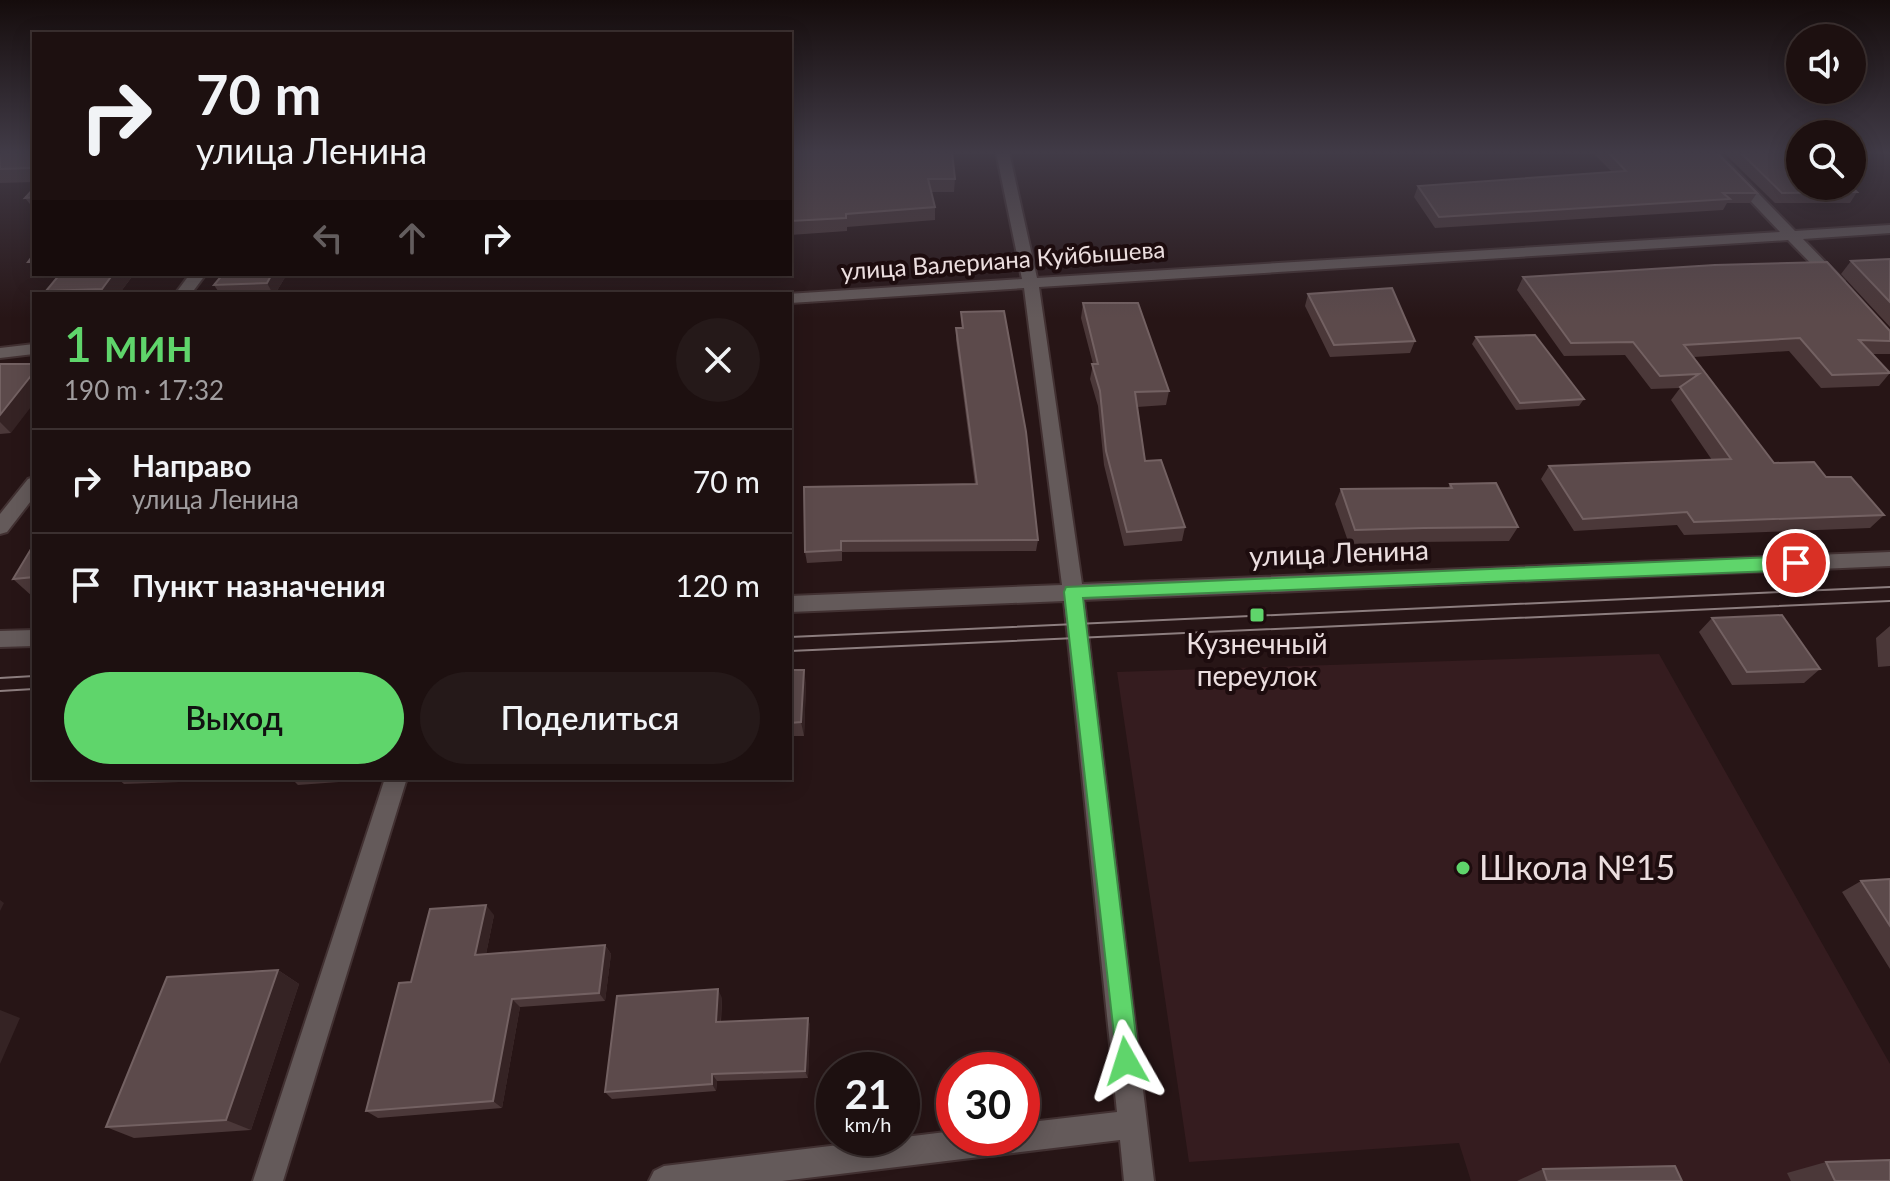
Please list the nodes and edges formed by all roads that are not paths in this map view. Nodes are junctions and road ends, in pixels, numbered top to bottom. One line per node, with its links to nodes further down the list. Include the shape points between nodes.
1 (1014, 207): 5 (street)
2 (1766, 207): 4 (street)
3 (1890, 229): 4 (street, улица Валериана Куйбышева)
4 (1794, 235): 5 (street, улица Валериана Куйбышева); 6 (street)
5 (1031, 284): 7 (street, улица Валериана Куйбышева); 13 (street)
6 (1847, 294)
7 (792, 298)
8 (32, 349): 9 (street)
9 (0, 353)
10 (32, 487): 11 (street)
11 (0, 527)
12 (1890, 559): 13 (street, улица Ленина)
13 (1073, 592): 14 (street, улица Ленина); 18 (street)
14 (792, 604)
15 (32, 638): 16 (street)
16 (0, 639)
17 (395, 780): 21 (street)
18 (1133, 1124): 19 (street); 23 (street)
19 (1040, 1135)
20 (936, 1148): 22 (street)
21 (268, 1181)
22 (664, 1181)
23 (1139, 1181)

